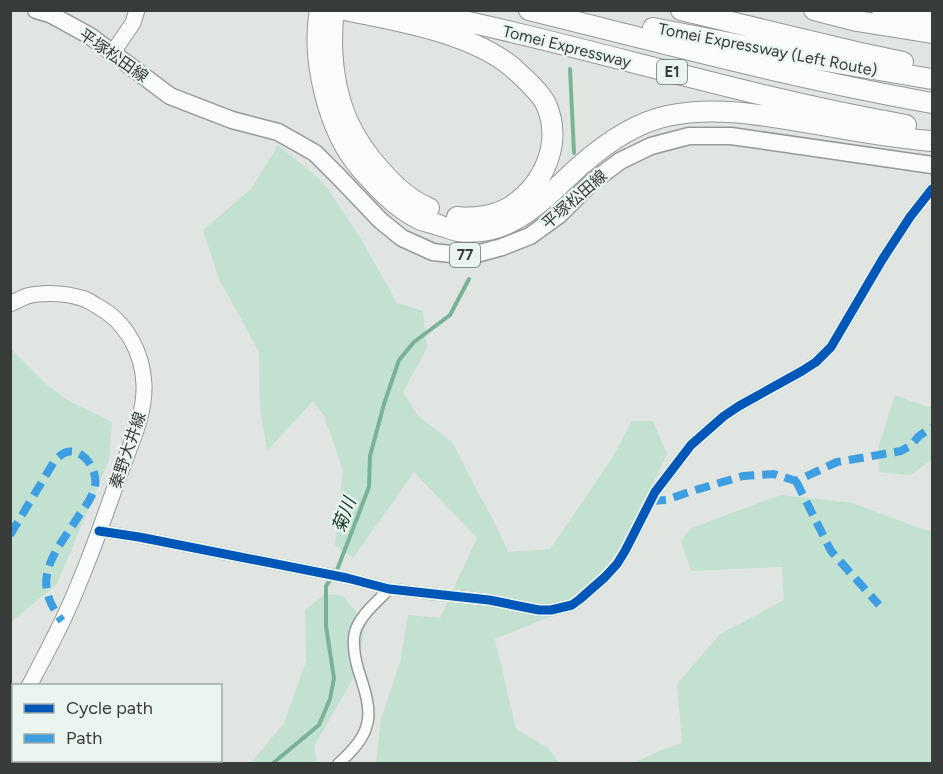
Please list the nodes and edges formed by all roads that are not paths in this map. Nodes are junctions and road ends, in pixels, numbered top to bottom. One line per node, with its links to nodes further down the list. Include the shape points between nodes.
1 (36, 10): 15 (main road, 平塚松田線 / 77, via 50,14)
2 (137, 10): 15 (main road)
3 (320, 10): 14 (highway)
4 (334, 10): 14 (highway)
5 (344, 10): 14 (highway, via 459,39 510,66 545,103 553,129 550,154 541,177 508,208 482,217 458,218 425,207 395,186 368,157 343,110)
6 (412, 10): 19 (highway, Tomei Expressway / E1, via 771,97)
7 (528, 10): 18 (highway, E1, via 774,71)
8 (568, 10): 17 (highway, Tomei Expressway (Left Route))
9 (681, 10): 16 (highway)
10 (814, 10): 13 (highway)
11 (882, 10): 12 (highway)
12 (933, 17)
13 (933, 33)
14 (325, 39): 20 (highway, via 320,66 330,115 358,166 386,198 419,218 457,231 485,230 516,220 606,144 635,127 666,116 730,111)
15 (113, 52): 21 (main road, 平塚松田線 / 77, via 170,96 232,120 278,132 315,153 380,220 402,238 433,252 469,256 531,236 620,161 651,146 689,136 731,136)
16 (933, 68)
17 (933, 79)
18 (933, 103)
19 (933, 129)
20 (933, 141)
21 (933, 165)
22 (933, 189): 25 (street, via 882,260 831,347 816,362 724,416 691,445 655,492 617,564 572,605 539,610)
23 (10, 304): 24 (main road, 秦野大井線, via 28,296 57,293 82,298 104,309 121,324 141,363 142,409 134,441)
24 (99, 531): 25 (street, via 336,575); 26 (main road, 秦野大井線, via 54,640)
25 (389, 589): 27 (street, via 361,620 355,633 355,659 370,712 359,742)
26 (29, 684)
27 (338, 764)

